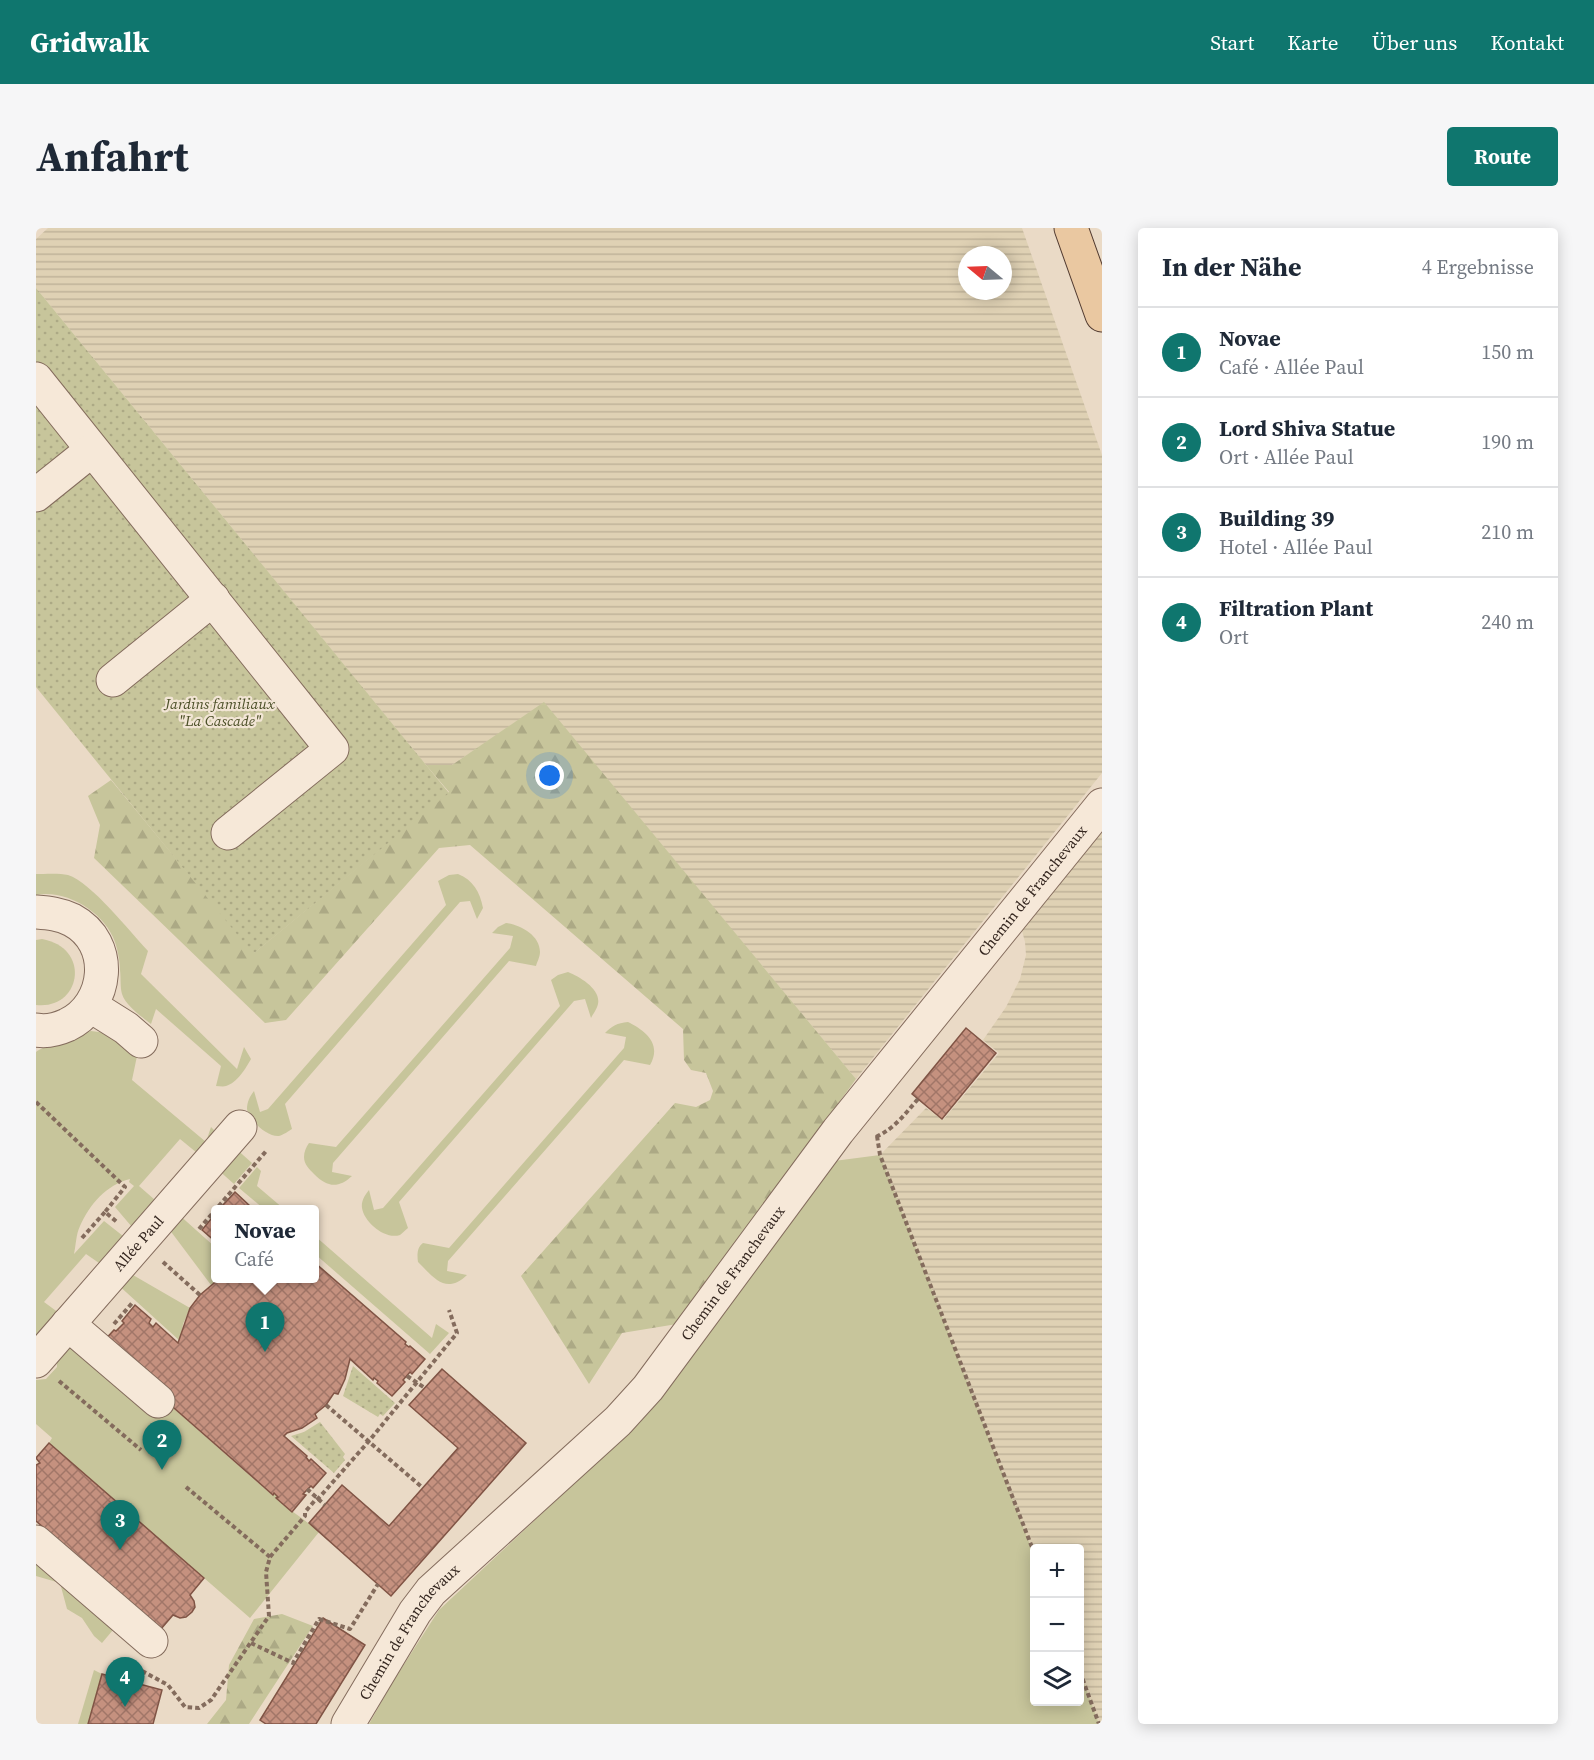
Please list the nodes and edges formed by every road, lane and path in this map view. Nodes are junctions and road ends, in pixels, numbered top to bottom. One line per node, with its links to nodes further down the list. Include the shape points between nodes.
1 (1071, 228): 2 (main road)
2 (1102, 315)
3 (36, 379): 4 (street)
4 (92, 450): 5 (street); 6 (street)
5 (36, 495)
6 (213, 599): 7 (street); 9 (street, via 332,749)
7 (113, 680)
8 (1102, 805): 49 (street, Chemin de Franchevaux, via 844,1124 648,1388 618,1421 431,1591)
9 (228, 833)
10 (36, 912): 11 (street, via 56,913 73,921 88,933 98,950 100,988)
11 (91, 1006): 12 (street, via 77,1020 60,1028); 13 (street)
12 (36, 1030)
13 (141, 1041)
14 (36, 1102): 19 (path, via 125,1187)
15 (240, 1127): 23 (street, Allée Paul)
16 (877, 1136): 43 (path, via 880,1155)
17 (267, 1150): 18 (path)
18 (220, 1205)
19 (105, 1212): 22 (path); 23 (path)
20 (211, 1216): 21 (path)
21 (199, 1229)
22 (82, 1238)
23 (140, 1242): 24 (path); 28 (street, Allée Paul)
24 (200, 1295)
25 (134, 1302): 27 (path)
26 (449, 1310): 31 (path, via 457,1333)
27 (120, 1318)
28 (68, 1324): 29 (street, Allée Paul); 33 (street)
29 (36, 1361): 36 (path)
30 (407, 1376): 31 (path)
31 (417, 1383): 32 (path); 35 (path)
32 (425, 1388)
33 (158, 1401)
34 (326, 1405): 35 (path)
35 (369, 1442): 38 (path); 40 (path)
36 (141, 1450)
37 (186, 1487): 44 (path)
38 (423, 1488)
39 (308, 1489): 40 (path)
40 (318, 1499): 41 (path); 44 (path)
41 (325, 1504)
42 (36, 1542): 47 (street)
43 (1030, 1544)
44 (270, 1557): 46 (path, via 266,1572 269,1616)
45 (378, 1584): 46 (path, via 350,1629 319,1619 293,1663)
46 (251, 1643): 47 (path, via 211,1700 199,1708 185,1707)
47 (146, 1656)
48 (1084, 1683): 50 (path)
49 (348, 1724)
50 (1099, 1724)

